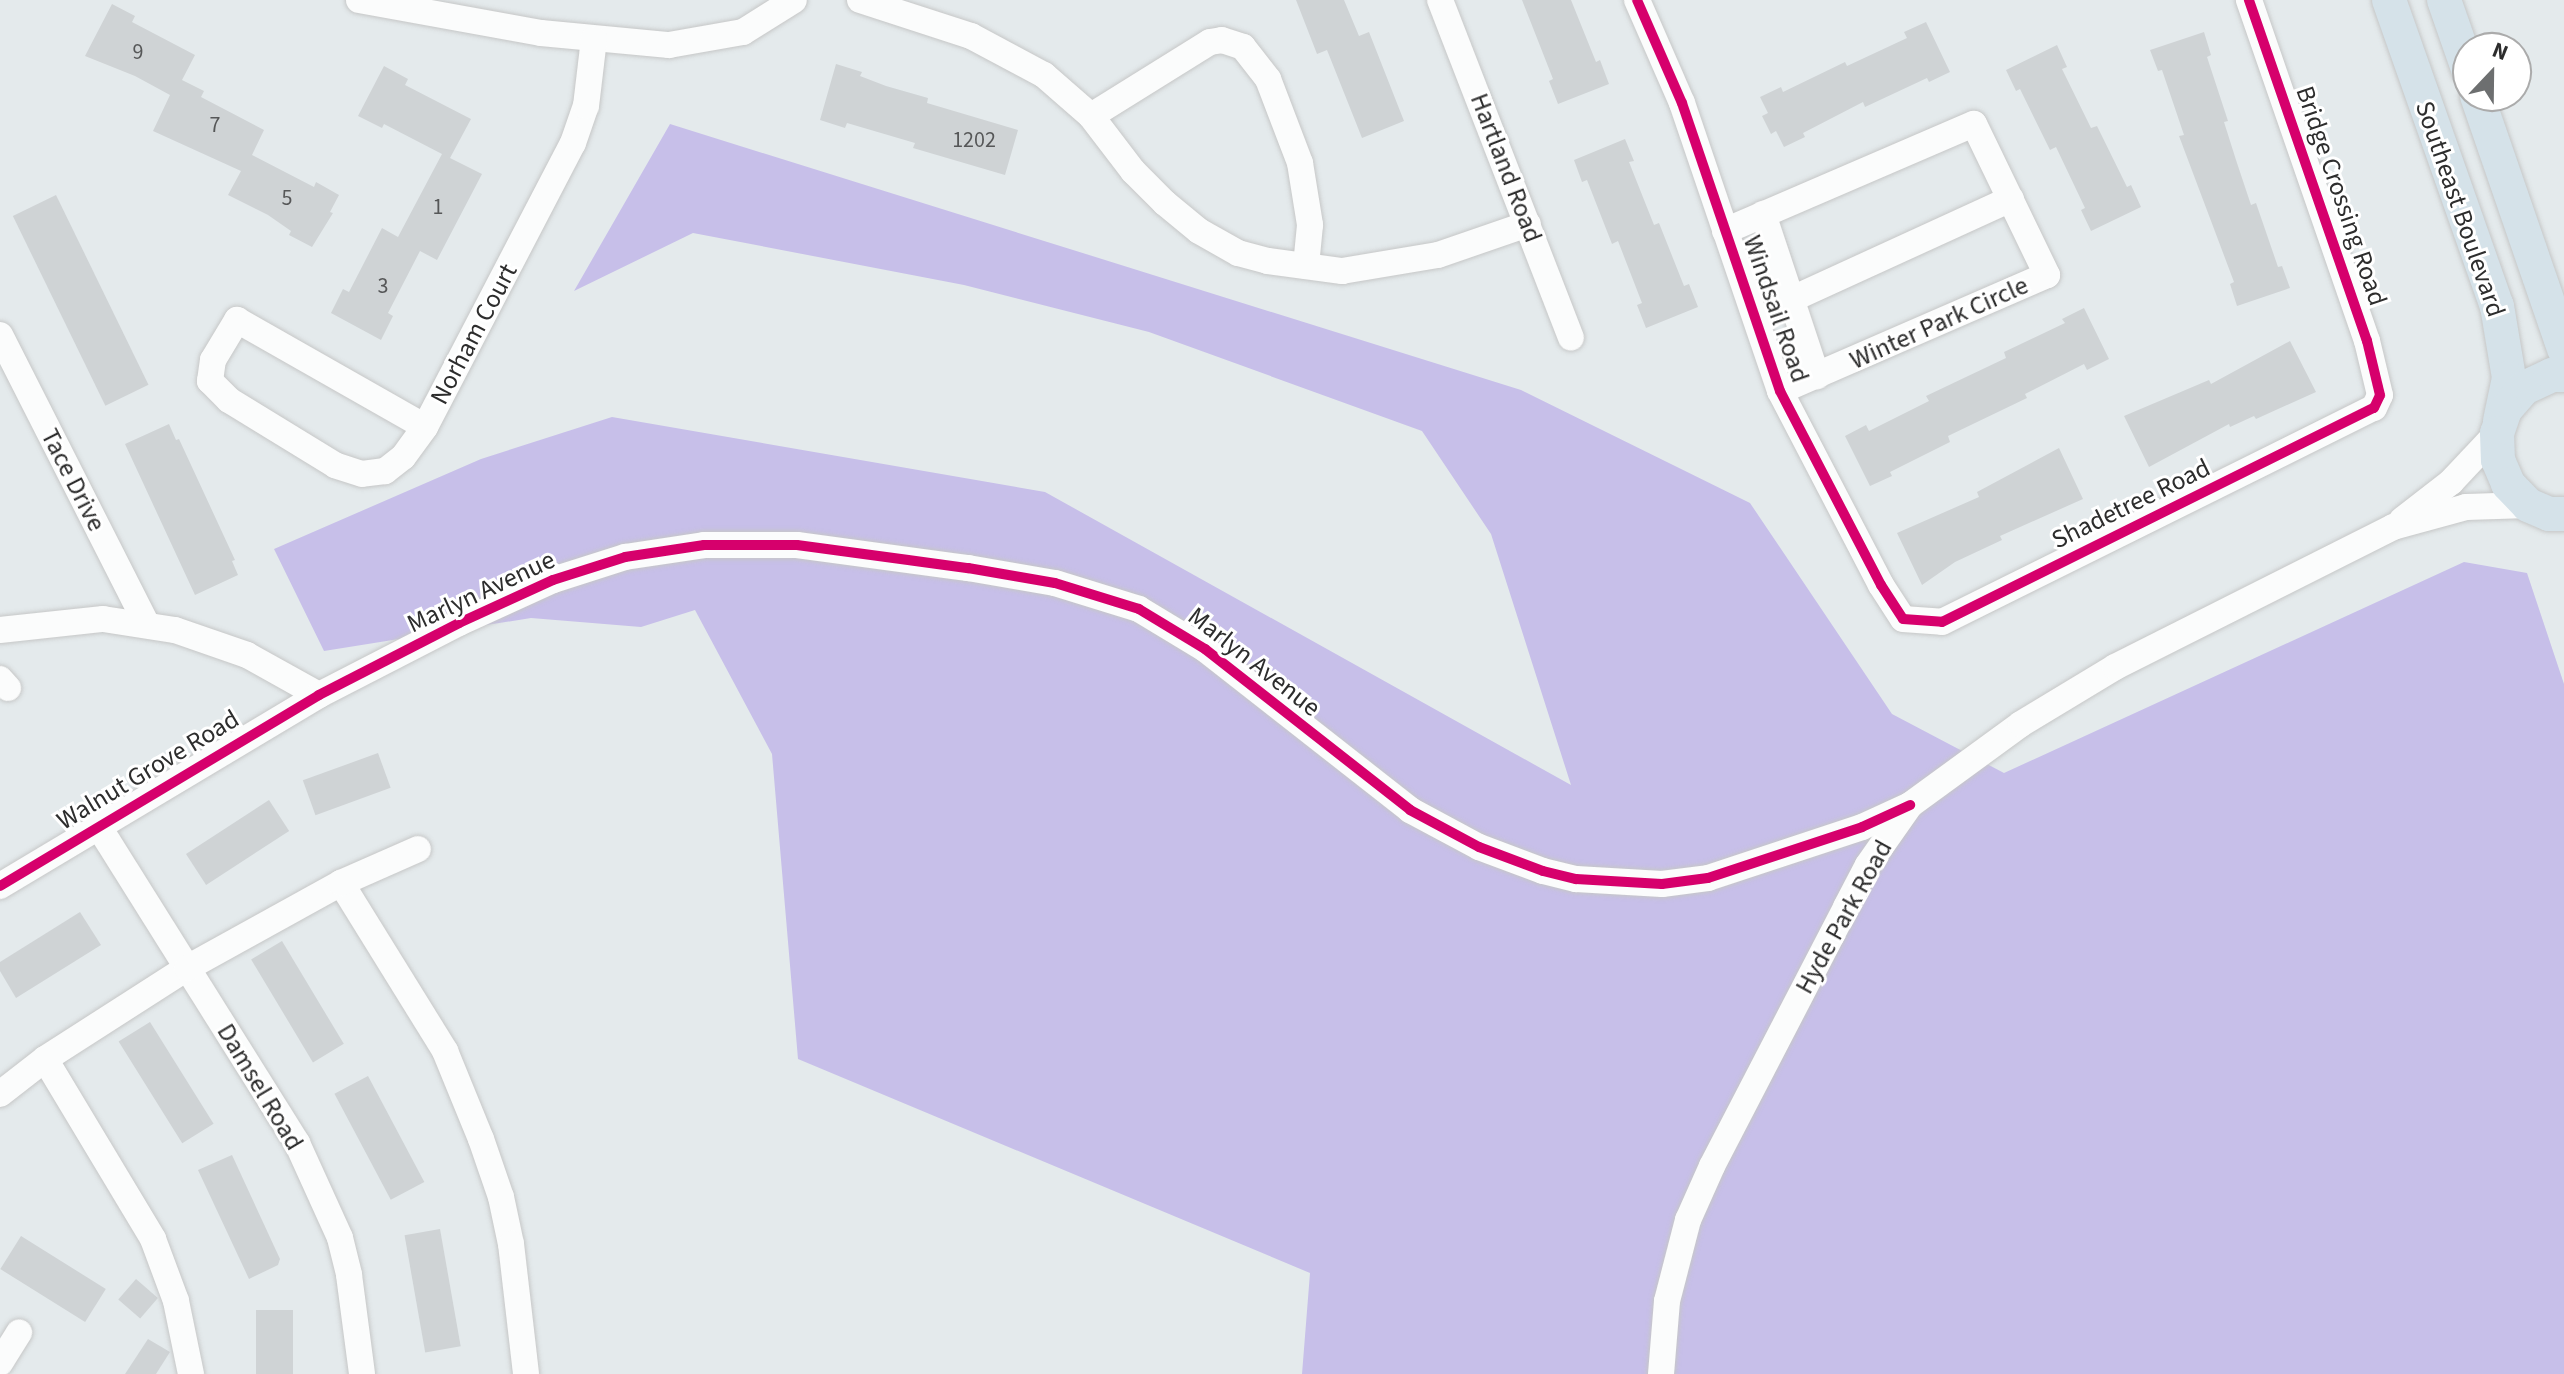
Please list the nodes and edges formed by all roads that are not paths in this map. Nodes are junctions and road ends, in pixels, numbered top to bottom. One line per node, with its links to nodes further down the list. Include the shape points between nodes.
1 (359, 0): 10 (street)
2 (794, 0): 10 (street, via 743,32 669,45)
3 (860, 0): 12 (street, via 1001,49 1044,75)
4 (1440, 0): 15 (street, Hartland Road)
5 (1637, 0): 16 (street, Windsail Road, via 1682,103)
6 (2249, 0): 25 (street, Bridge Crossing Road, via 2367,341 2380,395)
7 (2389, 0): 27 (main road, Southeast Boulevard, via 2497,306 2509,378)
8 (2444, 0): 9 (main road)
9 (2455, 32)
10 (594, 39): 26 (street, Norham Court, via 586,106 573,143)
11 (2483, 112): 21 (main road, Southeast Boulevard)
12 (1091, 116): 17 (street, via 1133,171 1199,231 1238,253); 17 (street, via 1210,42 1243,47 1268,79 1300,163 1310,225)
13 (2011, 199): 14 (street, Winter Park Circle, via 1974,124); 18 (street); 23 (street, Winter Park Circle, via 2047,275)
14 (1763, 214): 16 (street, Winter Park Circle); 18 (street)
15 (1528, 224): 17 (street, via 1438,255 1342,271); 20 (street, Hartland Road)
16 (1725, 231): 24 (street, Windsail Road)
17 (1306, 266)
18 (1790, 300): 23 (street)
19 (0, 335): 31 (street, Tace Drive)
20 (1571, 337)
21 (2564, 349)
22 (2564, 375): 27 (main road, via 2524,388)
23 (1817, 376): 24 (street, Winter Park Circle)
24 (1780, 391): 30 (street, Windsail Road)
25 (2374, 408): 30 (street, Shadetree Road, via 1942,622)
26 (425, 427): 26 (street, Norham Court, via 237,320 213,360 210,381 229,400 335,465 362,474 385,471)
27 (2498, 427): 28 (main road, via 2498,460 2508,484); 29 (street, Hyde Park Road, via 2451,482)
28 (2551, 516): 29 (street, Hyde Park Road, via 2466,507)
29 (2393, 527): 34 (street, Hyde Park Road, via 2115,667 2021,724)
30 (1903, 619)
31 (147, 625): 32 (street, via 72,620); 33 (street, via 247,655)
32 (0, 630)
33 (319, 695): 34 (street, Marlyn Avenue, via 553,580 625,557 704,545 797,545 1055,583 1139,609 1205,649 1410,810 1479,847 1565,876 1662,884 1708,878 1862,827); 35 (street, Walnut Grove Road)
34 (1910, 805): 47 (street, Hyde Park Road, via 1868,865 1688,1220 1667,1301)
35 (97, 824): 38 (street, Walnut Grove Road); 39 (street, Damsel Road)
36 (418, 849): 37 (street)
37 (341, 883): 39 (street); 46 (street, via 445,1051 481,1139 511,1244)
38 (0, 886)
39 (187, 968): 40 (street); 45 (street, Damsel Road, via 297,1143 340,1238)
40 (45, 1059): 41 (street); 44 (street, via 153,1239 176,1301)
41 (0, 1094)
42 (19, 1333): 43 (street)
43 (0, 1363)
44 (191, 1374)
45 (362, 1374)
46 (526, 1374)
47 (1661, 1374)

